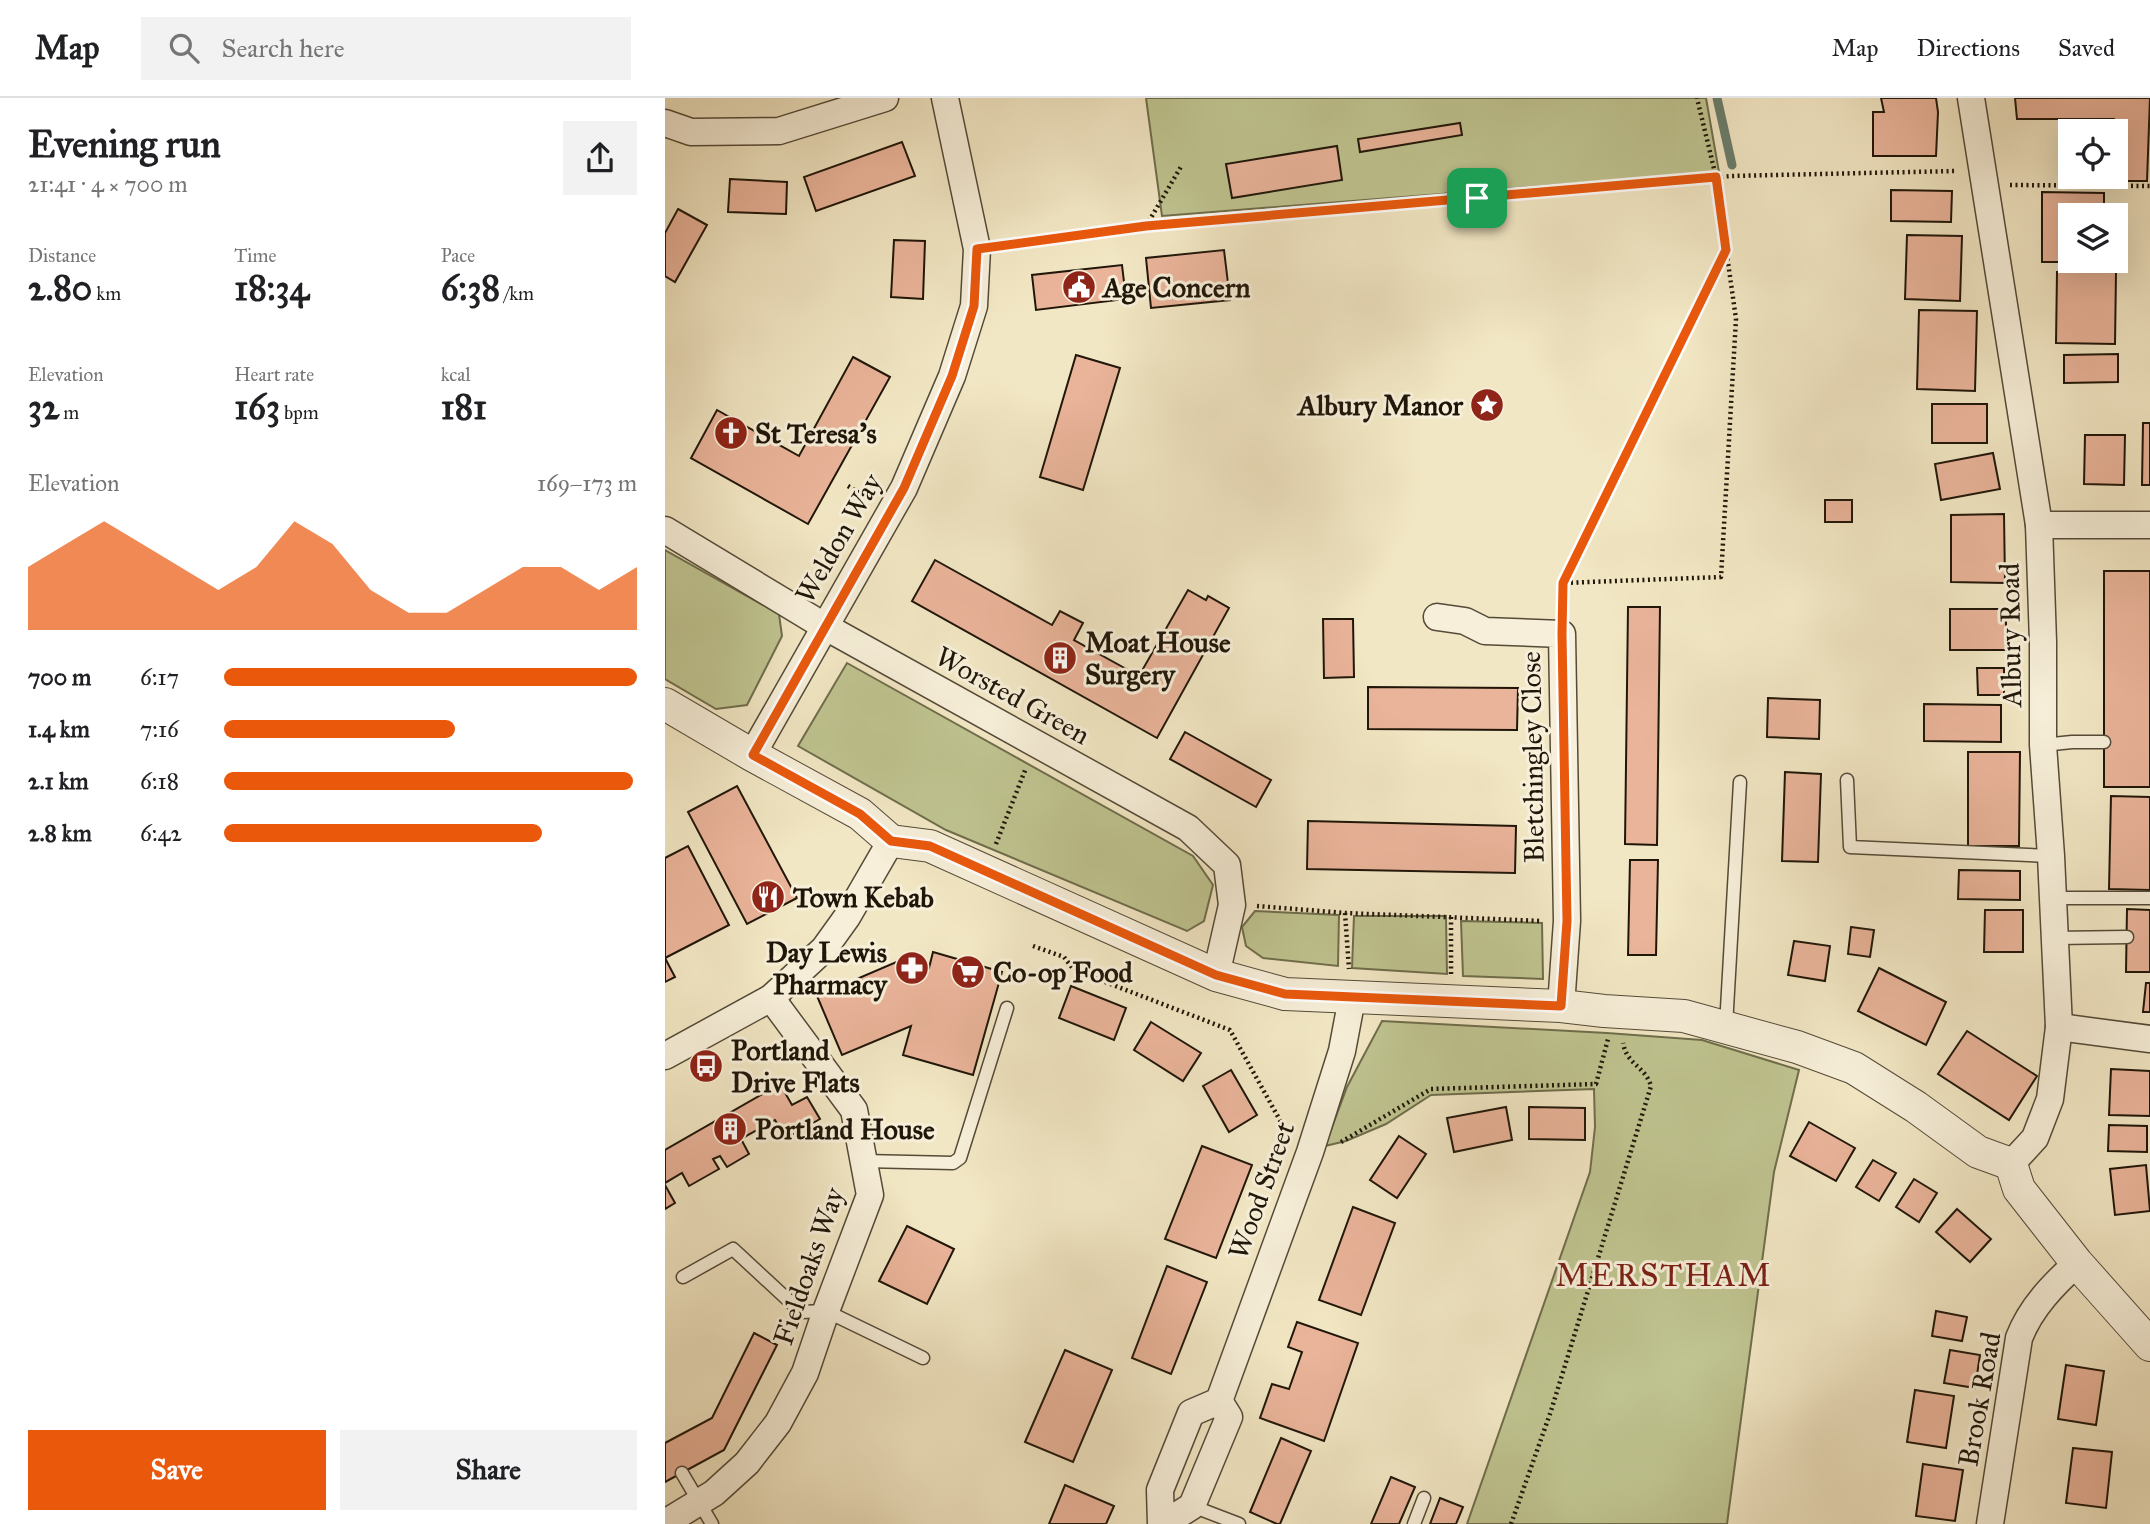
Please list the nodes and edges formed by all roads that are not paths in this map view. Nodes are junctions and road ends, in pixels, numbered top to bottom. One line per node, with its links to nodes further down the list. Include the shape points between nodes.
1 (885, 98): 4 (street, via 779,131 691,132)
2 (945, 98): 9 (street, Weldon Way, via 977,249 974,306 952,376 904,488)
3 (1971, 98): 5 (street, Albury Road)
4 (665, 123)
5 (2039, 525): 6 (street); 12 (street, Albury Road)
6 (2150, 525)
7 (665, 530): 9 (street, Worsted Green)
8 (1437, 617): 25 (street, Bletchingley Close, via 1465,621 1485,631 1562,634 1567,921)
9 (824, 626): 13 (street, Weldon Way); 22 (street, Worsted Green, via 1188,828 1227,865 1232,905)
10 (665, 704): 13 (street)
11 (2104, 742): 12 (lane)
12 (2043, 745): 17 (street, Albury Road)
13 (753, 755): 16 (street, via 860,814)
14 (1847, 780): 17 (lane, via 1850,847)
15 (1740, 782): 27 (lane)
16 (891, 841): 22 (street, via 930,846); 23 (street, via 824,949)
17 (2051, 856): 18 (street, Albury Road)
18 (2052, 898): 19 (lane); 21 (street, Albury Road)
19 (2150, 898)
20 (2127, 937): 21 (lane)
21 (2053, 938): 28 (street, Albury Road)
22 (1216, 975): 24 (street, via 1285,994)
23 (771, 998): 30 (street); 31 (street, Fieldoaks Way, via 854,1111)
24 (1352, 998): 25 (street); 38 (street, Wood Street, via 1342,1051 1310,1152)
25 (1561, 1006): 27 (street, via 1684,1016)
26 (1007, 1008): 31 (lane, via 960,1158 953,1163)
27 (1726, 1027): 32 (street, via 1853,1068 1978,1152)
28 (2059, 1027): 29 (street); 32 (street, Albury Road, via 2050,1099 2035,1138)
29 (2150, 1039)
30 (665, 1056)
31 (863, 1161): 35 (street, Fieldoaks Way, via 870,1195)
32 (2011, 1164): 33 (street, via 2019,1189)
33 (2077, 1263): 36 (street); 47 (street, Brook Road, via 2042,1298 2019,1338)
34 (683, 1277): 35 (lane, via 733,1249 801,1312)
35 (826, 1311): 37 (lane); 42 (street, Fieldoaks Way, via 805,1373 778,1423 747,1463 714,1493)
36 (2150, 1345)
37 (923, 1358)
38 (1219, 1401): 41 (street, Wood Street, via 1229,1417); 44 (street, via 1191,1413 1160,1490)
39 (682, 1473): 42 (lane)
40 (1424, 1497): 46 (lane)
41 (1192, 1506): 44 (street); 45 (lane)
42 (706, 1513): 43 (street, Fieldoaks Way)
43 (665, 1523)
44 (1163, 1524)
45 (1238, 1524)
46 (1414, 1524)
47 (1990, 1524)

